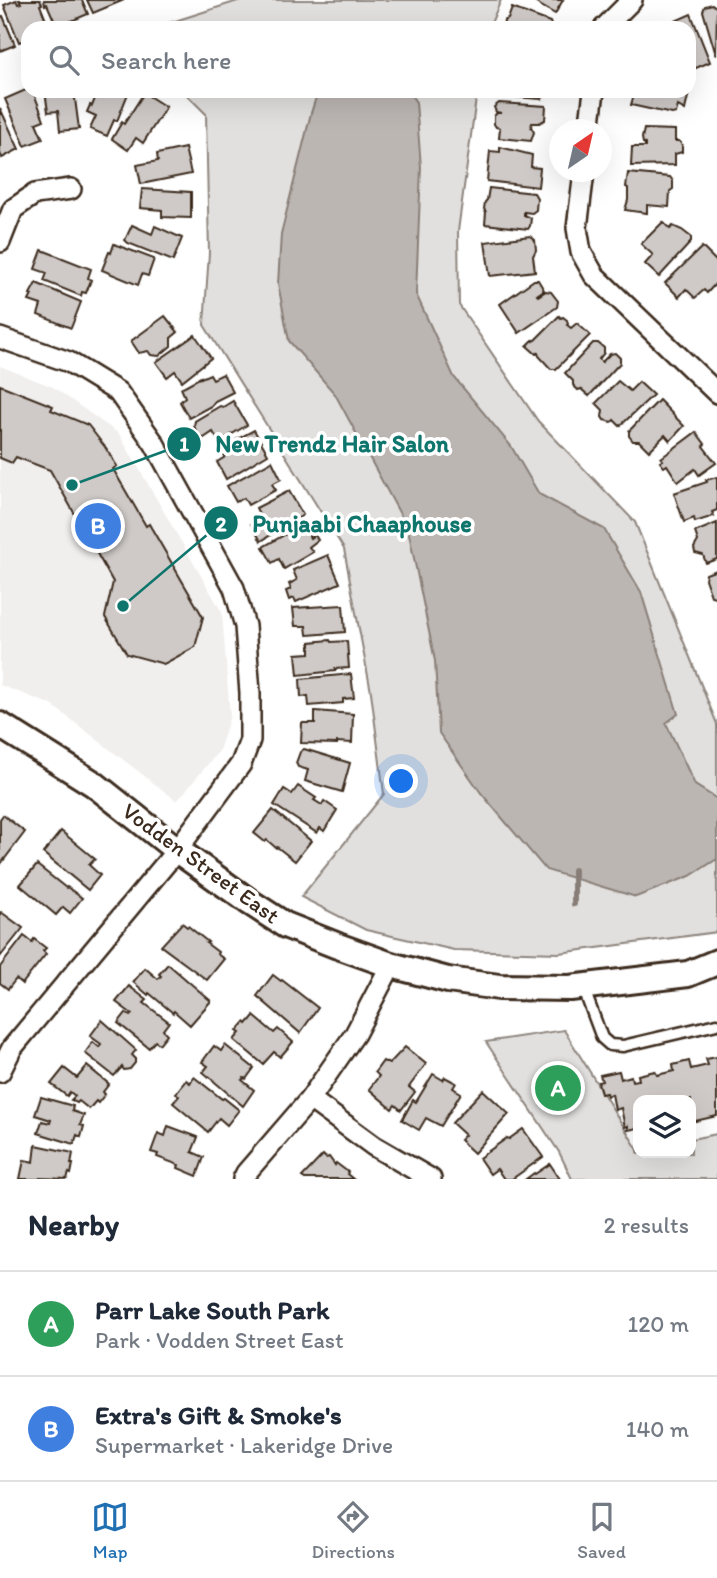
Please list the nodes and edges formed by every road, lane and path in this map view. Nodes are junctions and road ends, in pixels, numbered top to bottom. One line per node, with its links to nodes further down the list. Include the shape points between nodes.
1 (632, 0): 2 (street)
2 (611, 21)
3 (593, 98): 4 (street)
4 (590, 119)
5 (583, 182): 9 (street, via 577,228 581,252 594,275)
6 (71, 189): 7 (street, via 35,194 13,209)
7 (0, 242)
8 (0, 338): 11 (street, via 69,362 118,391 154,443 234,588 244,626 250,740 241,764)
9 (717, 393)
10 (0, 724): 11 (street, Vodden Street East, via 94,783)
11 (177, 850): 13 (street, Vodden Street East, via 285,925); 16 (street)
12 (717, 962): 14 (street, Vodden Street East, via 688,974)
13 (391, 965): 14 (street, Vodden Street East, via 499,987); 18 (street, via 355,1034)
14 (583, 987): 15 (lane, via 602,1038 610,1045)
15 (717, 1024)
16 (6, 1043): 17 (street)
17 (0, 1072)
18 (310, 1099): 19 (street); 20 (street, via 374,1146)
19 (243, 1179)
20 (430, 1179)

